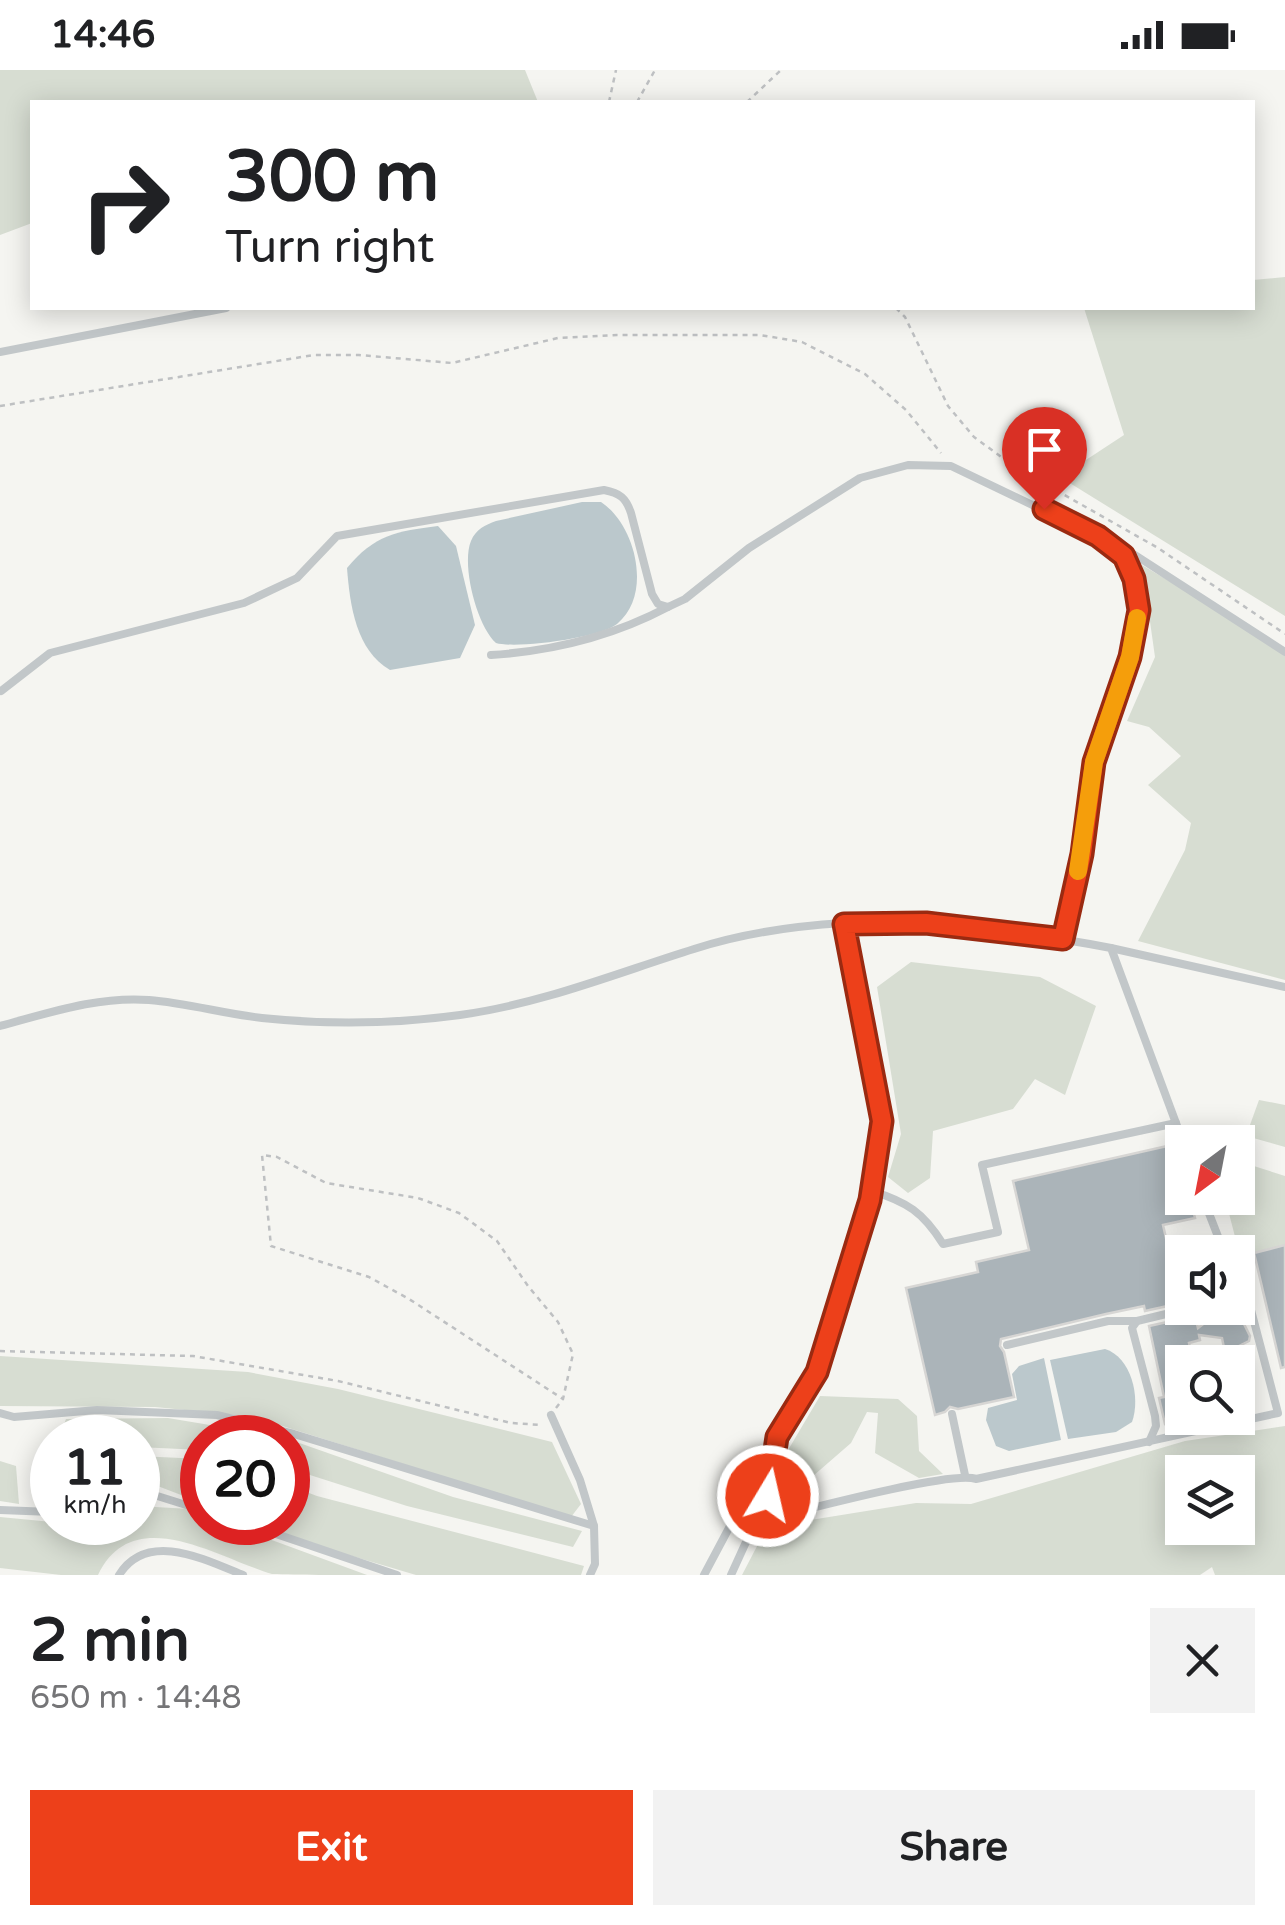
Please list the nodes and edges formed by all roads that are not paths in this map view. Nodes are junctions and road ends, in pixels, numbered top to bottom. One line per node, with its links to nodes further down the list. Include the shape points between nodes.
1 (216, 310): 2 (lane)
2 (0, 352)
3 (1124, 556): 4 (lane, via 1098,536 951,466 908,465 860,478); 5 (lane, via 1136,555); 9 (lane, via 1139,610 1094,762)
4 (668, 607): 6 (lane, via 602,637); 7 (lane, via 652,594 627,502 604,490 337,536 297,578 244,603 50,653)
5 (1285, 652)
6 (491, 655)
7 (1, 691)
8 (844, 924): 9 (lane, via 926,923); 12 (lane, via 795,926 696,948 535,1000 464,1014 326,1023 148,1000 87,1003); 14 (lane, via 882,1121)
9 (1063, 939): 10 (lane)
10 (1111, 948): 11 (lane); 13 (lane)
11 (1285, 987)
12 (0, 1026)
13 (1176, 1123): 14 (lane, via 982,1165 998,1232 943,1244 930,1222 902,1201)
14 (872, 1191): 22 (lane, via 817,1372)
15 (1165, 1314): 16 (lane)
16 (1137, 1321): 18 (lane); 23 (lane, via 1132,1328 1156,1426)
17 (1255, 1325): 23 (lane, via 1278,1413)
18 (1007, 1345)
19 (0, 1413): 28 (lane, via 217,1415)
20 (952, 1414): 24 (lane)
21 (551, 1415): 28 (lane)
22 (777, 1437): 27 (lane, via 768,1496); 34 (lane)
23 (1149, 1442): 24 (lane, via 976,1479)
24 (965, 1475): 27 (lane)
25 (0, 1510): 26 (lane)
26 (30, 1511)
27 (756, 1522): 35 (lane)
28 (594, 1526): 33 (lane)
29 (309, 1545): 32 (lane)
30 (119, 1575): 31 (lane, via 143,1552 168,1550)
31 (243, 1575)
32 (397, 1575)
33 (590, 1575)
34 (704, 1575)
35 (732, 1575)

